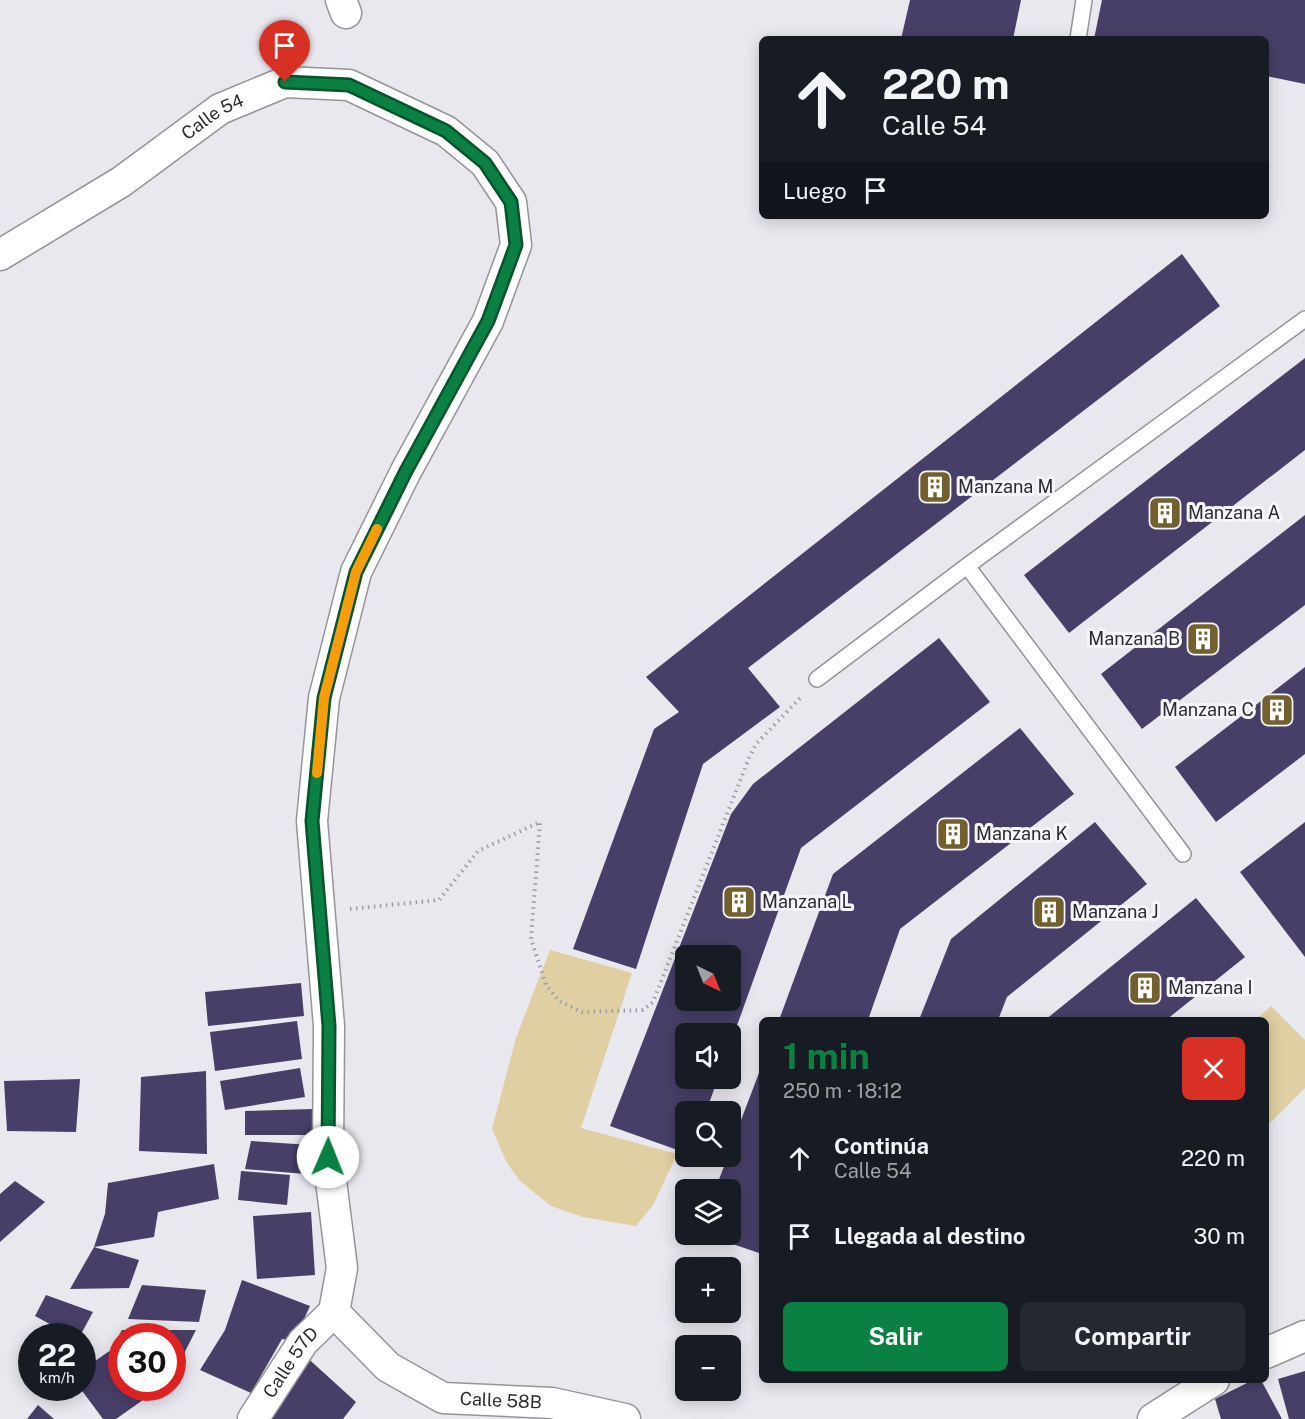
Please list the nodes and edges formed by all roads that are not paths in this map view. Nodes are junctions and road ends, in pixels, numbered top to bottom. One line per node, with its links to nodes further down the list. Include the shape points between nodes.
1 (1084, 0): 2 (lane)
2 (1078, 36)
3 (0, 255): 8 (street, Calle 54, via 121,182 220,109 285,82 349,85 446,131 485,163 511,202 516,245 488,321 356,572 324,698 312,821 329,1026 328,1157 342,1268)
4 (1305, 319): 5 (lane)
5 (967, 566): 6 (lane); 7 (lane)
6 (817, 679)
7 (1183, 854)
8 (334, 1312): 12 (street, Calle 57D, via 303,1342); 13 (street, Calle 58B, via 388,1367 443,1398 552,1403)
9 (1305, 1335): 10 (street)
10 (1269, 1352)
11 (1209, 1383): 14 (street)
12 (253, 1419)
13 (625, 1419)
14 (1153, 1419)

